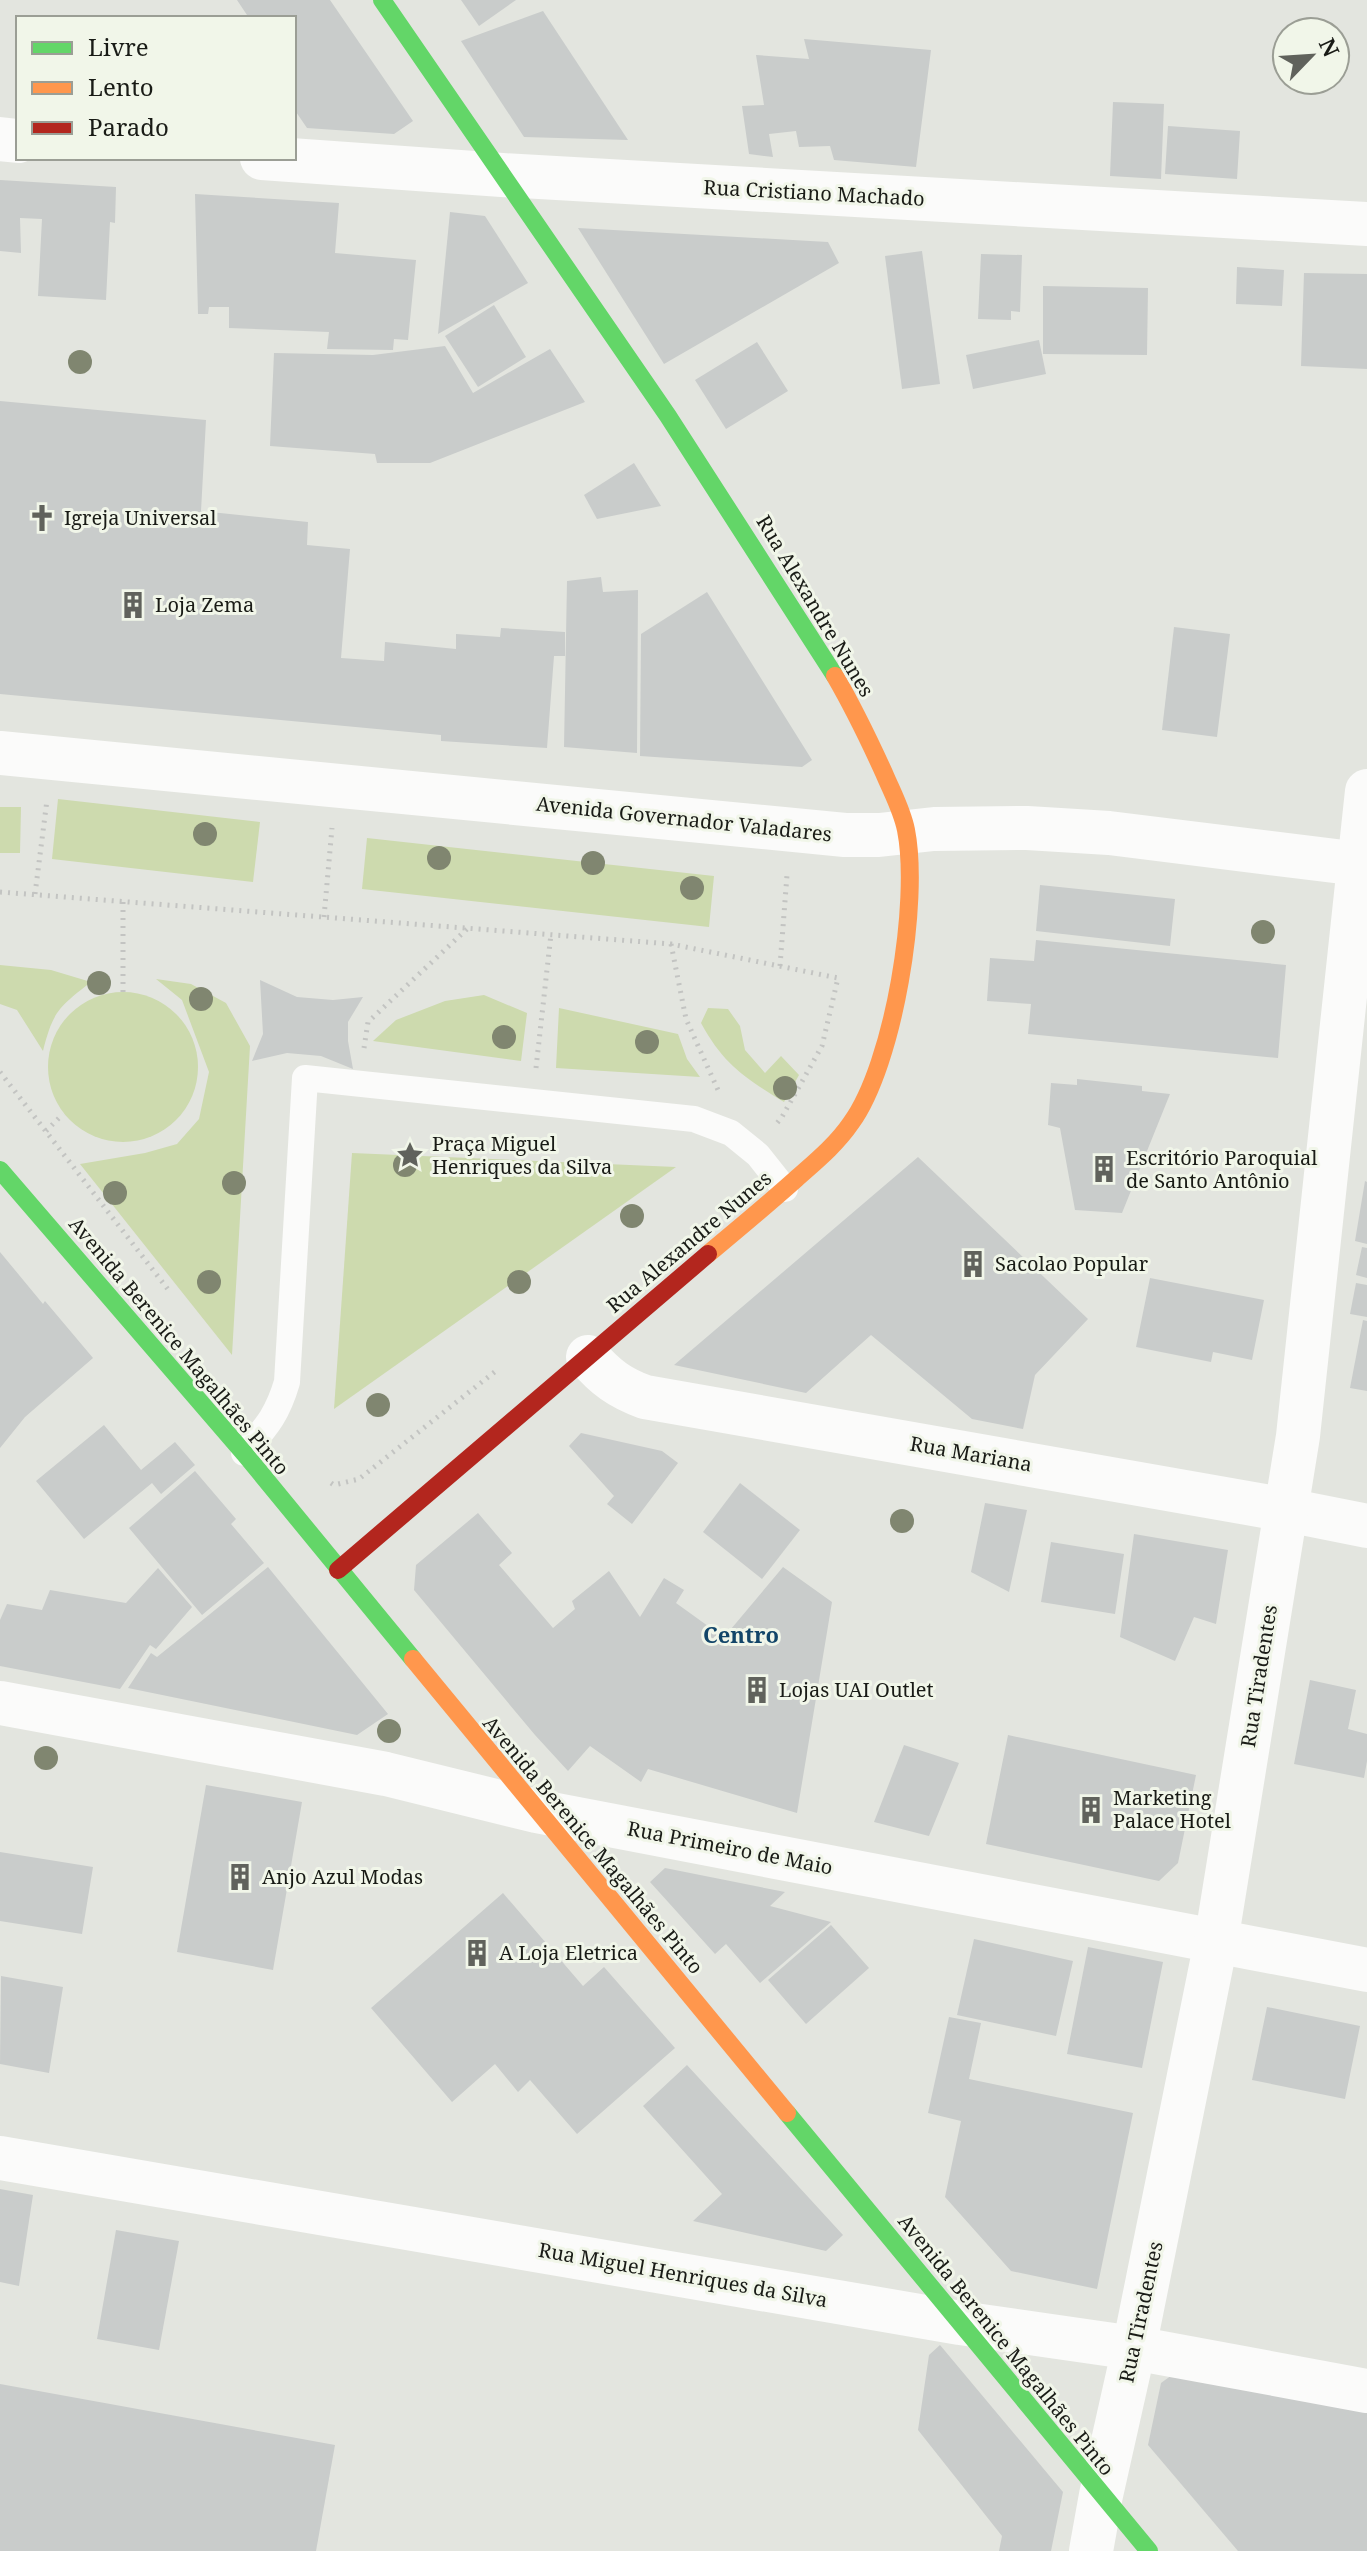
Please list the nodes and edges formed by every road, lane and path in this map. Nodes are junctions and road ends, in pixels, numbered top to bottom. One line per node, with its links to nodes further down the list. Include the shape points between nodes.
1 (382, 0): 3 (street, Rua Alexandre Nunes)
2 (290, 160): 3 (street, Rua Cristiano Machado)
3 (502, 175): 4 (street, Rua Cristiano Machado); 9 (street, Rua Alexandre Nunes, via 829,663 875,751)
4 (1367, 224)
5 (0, 753): 6 (street, Avenida Governador Valadares)
6 (52, 758): 9 (street, Avenida Governador Valadares, via 845,835); 13 (path)
7 (1367, 791): 10 (street, Rua Tiradentes)
8 (332, 823): 15 (path)
9 (907, 832): 10 (street, Avenida Governador Valadares, via 1096,832); 28 (street, Rua Alexandre Nunes, via 909,916 877,1072 857,1115)
10 (1363, 864): 34 (street, Rua Tiradentes)
11 (788, 865): 19 (path)
12 (0, 892): 13 (path)
13 (35, 894): 14 (path)
14 (123, 901): 15 (path); 20 (path)
15 (324, 917): 16 (path)
16 (467, 928): 17 (path); 22 (path, via 368,1022)
17 (551, 934): 18 (path); 23 (path)
18 (671, 944): 19 (path); 26 (path, via 686,1019)
19 (780, 966): 26 (path, via 838,978 822,1046 782,1117)
20 (123, 992)
21 (0, 1072): 25 (path)
22 (363, 1084): 23 (lane); 32 (lane, via 305,1078 287,1382 270,1423)
23 (533, 1102): 26 (lane, via 694,1119)
24 (63, 1114): 25 (path)
25 (46, 1131): 29 (path)
26 (744, 1144): 28 (lane)
27 (0, 1170): 32 (street, Avenida Berenice Magalhães Pinto)
28 (785, 1189): 30 (street, Rua Alexandre Nunes)
29 (173, 1296)
30 (588, 1357): 34 (street, Rua Mariana, via 622,1389 645,1397); 36 (street, Rua Alexandre Nunes)
31 (507, 1362): 33 (path, via 359,1479 334,1485)
32 (244, 1453): 36 (street, Avenida Berenice Magalhães Pinto)
33 (324, 1476)
34 (1287, 1510): 35 (street, Rua Mariana); 39 (street, Rua Tiradentes)
35 (1367, 1526)
36 (338, 1570): 38 (street, Avenida Berenice Magalhães Pinto)
37 (0, 1703): 38 (street, Rua Primeiro de Maio, via 386,1774)
38 (536, 1811): 39 (street, Rua Primeiro de Maio); 42 (street, Avenida Berenice Magalhães Pinto)
39 (1216, 1942): 40 (street, Rua Primeiro de Maio); 43 (street, Rua Tiradentes)
40 (1367, 1970)
41 (0, 2158): 42 (street, Rua Miguel Henriques da Silva)
42 (960, 2323): 43 (street, Rua Miguel Henriques da Silva); 45 (street, Avenida Berenice Magalhães Pinto)
43 (1134, 2348): 44 (street, Rua Miguel Henriques da Silva); 45 (street, Rua Tiradentes)
44 (1367, 2391)
45 (1101, 2495): 46 (street, Rua Tiradentes); 47 (street, Avenida Berenice Magalhães Pinto)
46 (1091, 2551)
47 (1149, 2551)

